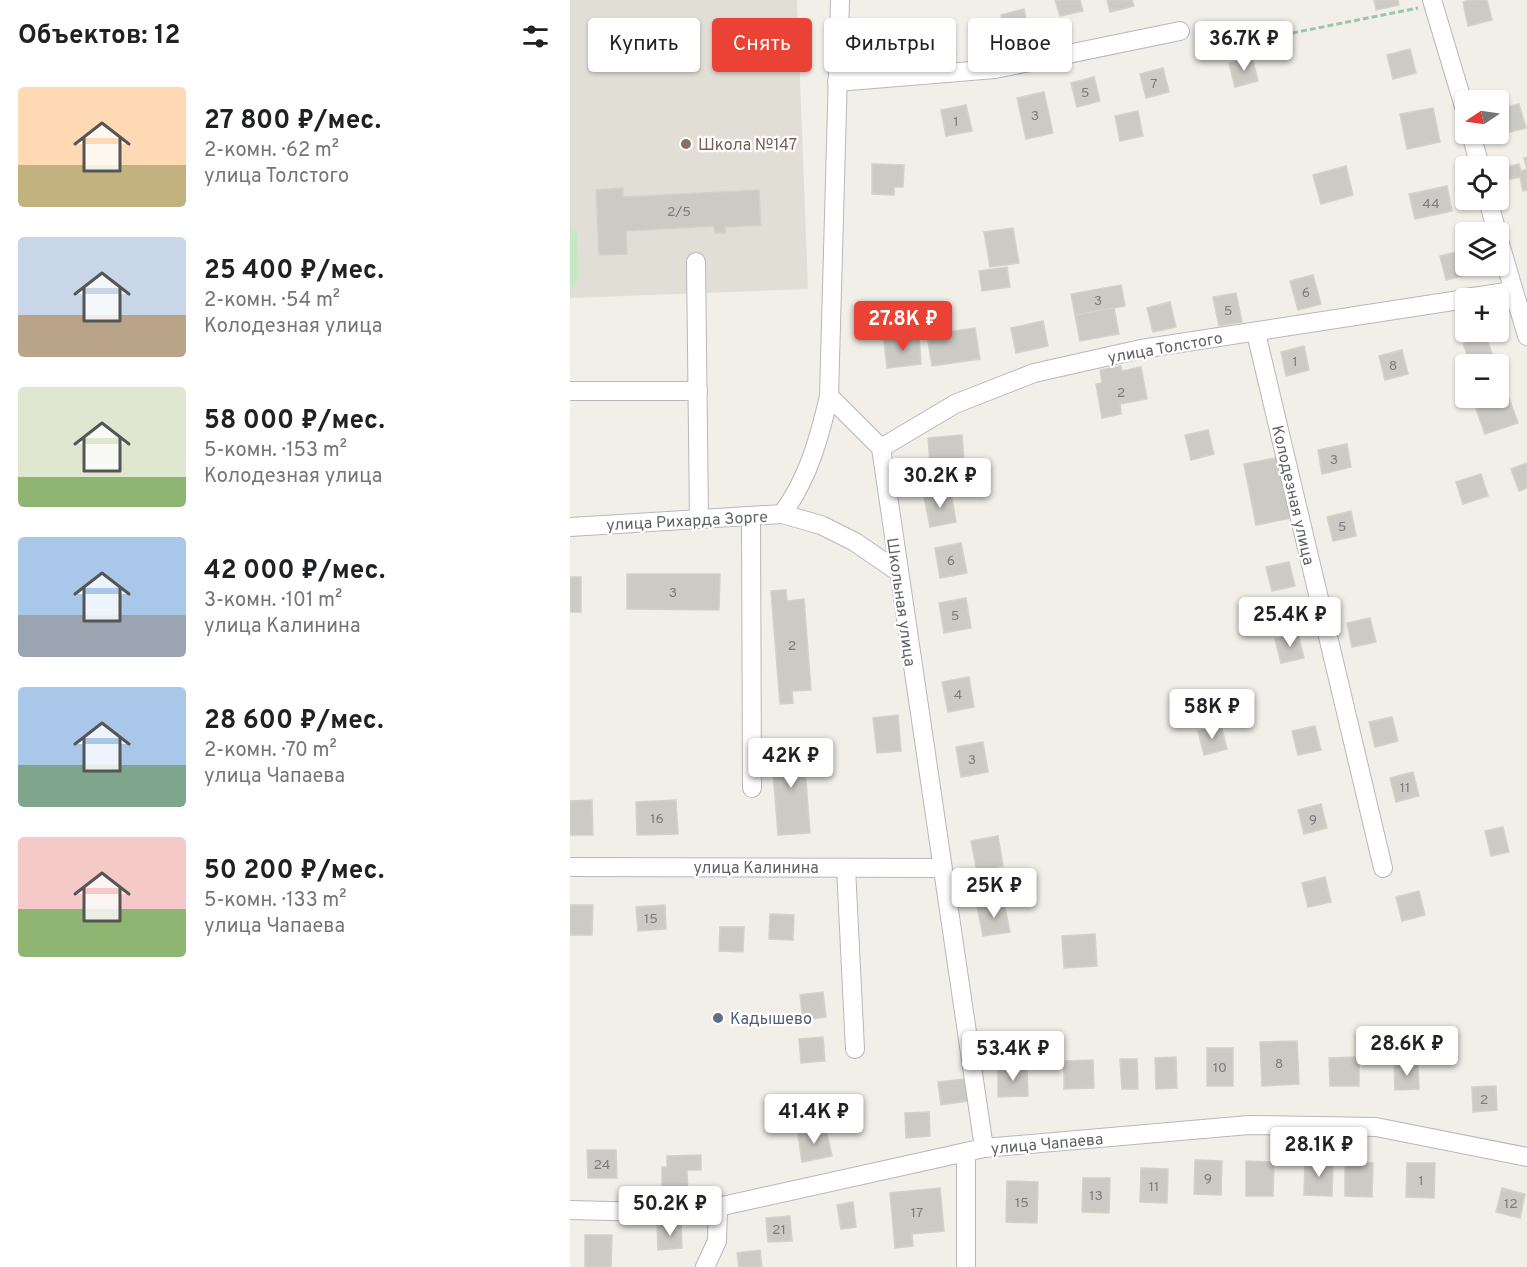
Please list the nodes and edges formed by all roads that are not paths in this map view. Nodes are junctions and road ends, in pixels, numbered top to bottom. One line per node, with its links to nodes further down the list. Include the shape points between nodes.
1 (840, 0): 4 (street)
2 (1433, 3): 5 (street)
3 (1180, 31): 4 (street, via 995,69)
4 (837, 82): 16 (street)
5 (1459, 90)
6 (696, 262): 15 (street)
7 (1509, 276): 8 (street)
8 (1513, 291): 9 (street, улица Толстого); 11 (street)
9 (1509, 292)
10 (1455, 300): 12 (street, улица Толстого)
11 (1524, 316): 13 (street)
12 (1256, 333): 17 (street, улица Толстого, via 1141,349 1034,373 955,404); 27 (street, Колодезная улица)
13 (1527, 336)
14 (570, 391): 15 (street)
15 (698, 391): 20 (street)
16 (830, 396): 17 (street); 18 (street, via 810,465)
17 (882, 448): 22 (street, Школьная улица)
18 (782, 514): 19 (street, улица Рихарда Зорге); 22 (street, улица Рихарда Зорге, via 820,525 855,542)
19 (751, 516): 20 (street, улица Рихарда Зорге); 23 (street)
20 (699, 519): 21 (street, улица Рихарда Зорге)
21 (570, 527)
22 (897, 571): 26 (street, Школьная улица)
23 (752, 788)
24 (570, 867): 25 (street, улица Калинина)
25 (846, 868): 26 (street, улица Калинина); 28 (street)
26 (942, 868): 29 (street, Школьная улица)
27 (1383, 868)
28 (855, 1049)
29 (975, 1150): 30 (street, улица Чапаева, via 1272,1125 1376,1127); 31 (street, улица Чапаева); 34 (street, Школьная улица)
30 (1527, 1157)
31 (718, 1207): 32 (street, улица Чапаева, via 691,1213); 33 (street, via 717,1241)
32 (570, 1210)
33 (705, 1267)
34 (966, 1267)

